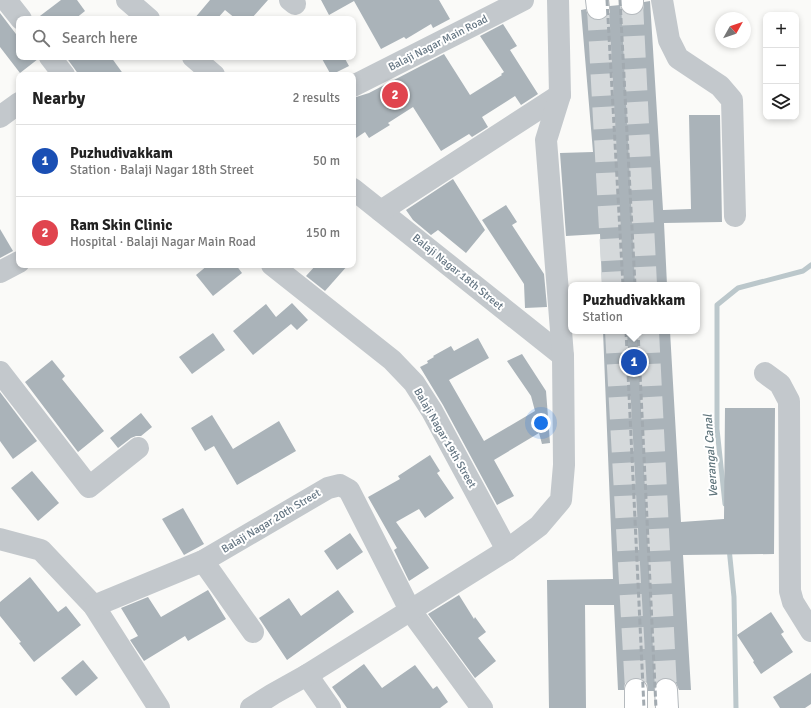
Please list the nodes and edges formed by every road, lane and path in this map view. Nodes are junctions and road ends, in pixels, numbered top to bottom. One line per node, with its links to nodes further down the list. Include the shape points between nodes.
1 (6, 0): 6 (street)
2 (127, 0): 7 (street)
3 (523, 0): 10 (street, Balaji Nagar Main Road)
4 (558, 0): 11 (street)
5 (662, 0): 16 (street, via 669,40 678,58 720,86 732,100)
6 (19, 16)
7 (146, 16)
8 (197, 60): 9 (street)
9 (211, 72)
10 (356, 84)
11 (560, 95): 15 (street); 20 (street, via 546,140)
12 (16, 105): 13 (street)
13 (0, 117)
14 (356, 191): 15 (street, Balaji Nagar 18th Street)
15 (381, 211): 20 (street, Balaji Nagar 18th Street)
16 (735, 216)
17 (16, 264): 19 (street)
18 (276, 268): 25 (street, Balaji Nagar 19th Street, via 392,360 414,383 432,411)
19 (0, 272)
20 (563, 356): 25 (street, via 564,465 561,500 539,526)
21 (0, 372): 23 (street, via 89,488)
22 (765, 373): 30 (street, via 780,384 789,401 790,591 793,602)
23 (138, 448)
24 (0, 539): 27 (street, via 41,550)
25 (507, 550): 28 (street)
26 (203, 561): 27 (street, Balaji Nagar 20th Street); 28 (street, Balaji Nagar 20th Street, via 328,488 340,486 349,490); 29 (street)
27 (94, 606): 32 (street)
28 (410, 610): 31 (street); 35 (street, Balaji Nagar 20th Street)
29 (253, 632)
30 (811, 632)
31 (307, 675): 33 (street); 34 (street)
32 (160, 708)
33 (251, 708)
34 (330, 708)
35 (482, 708)

